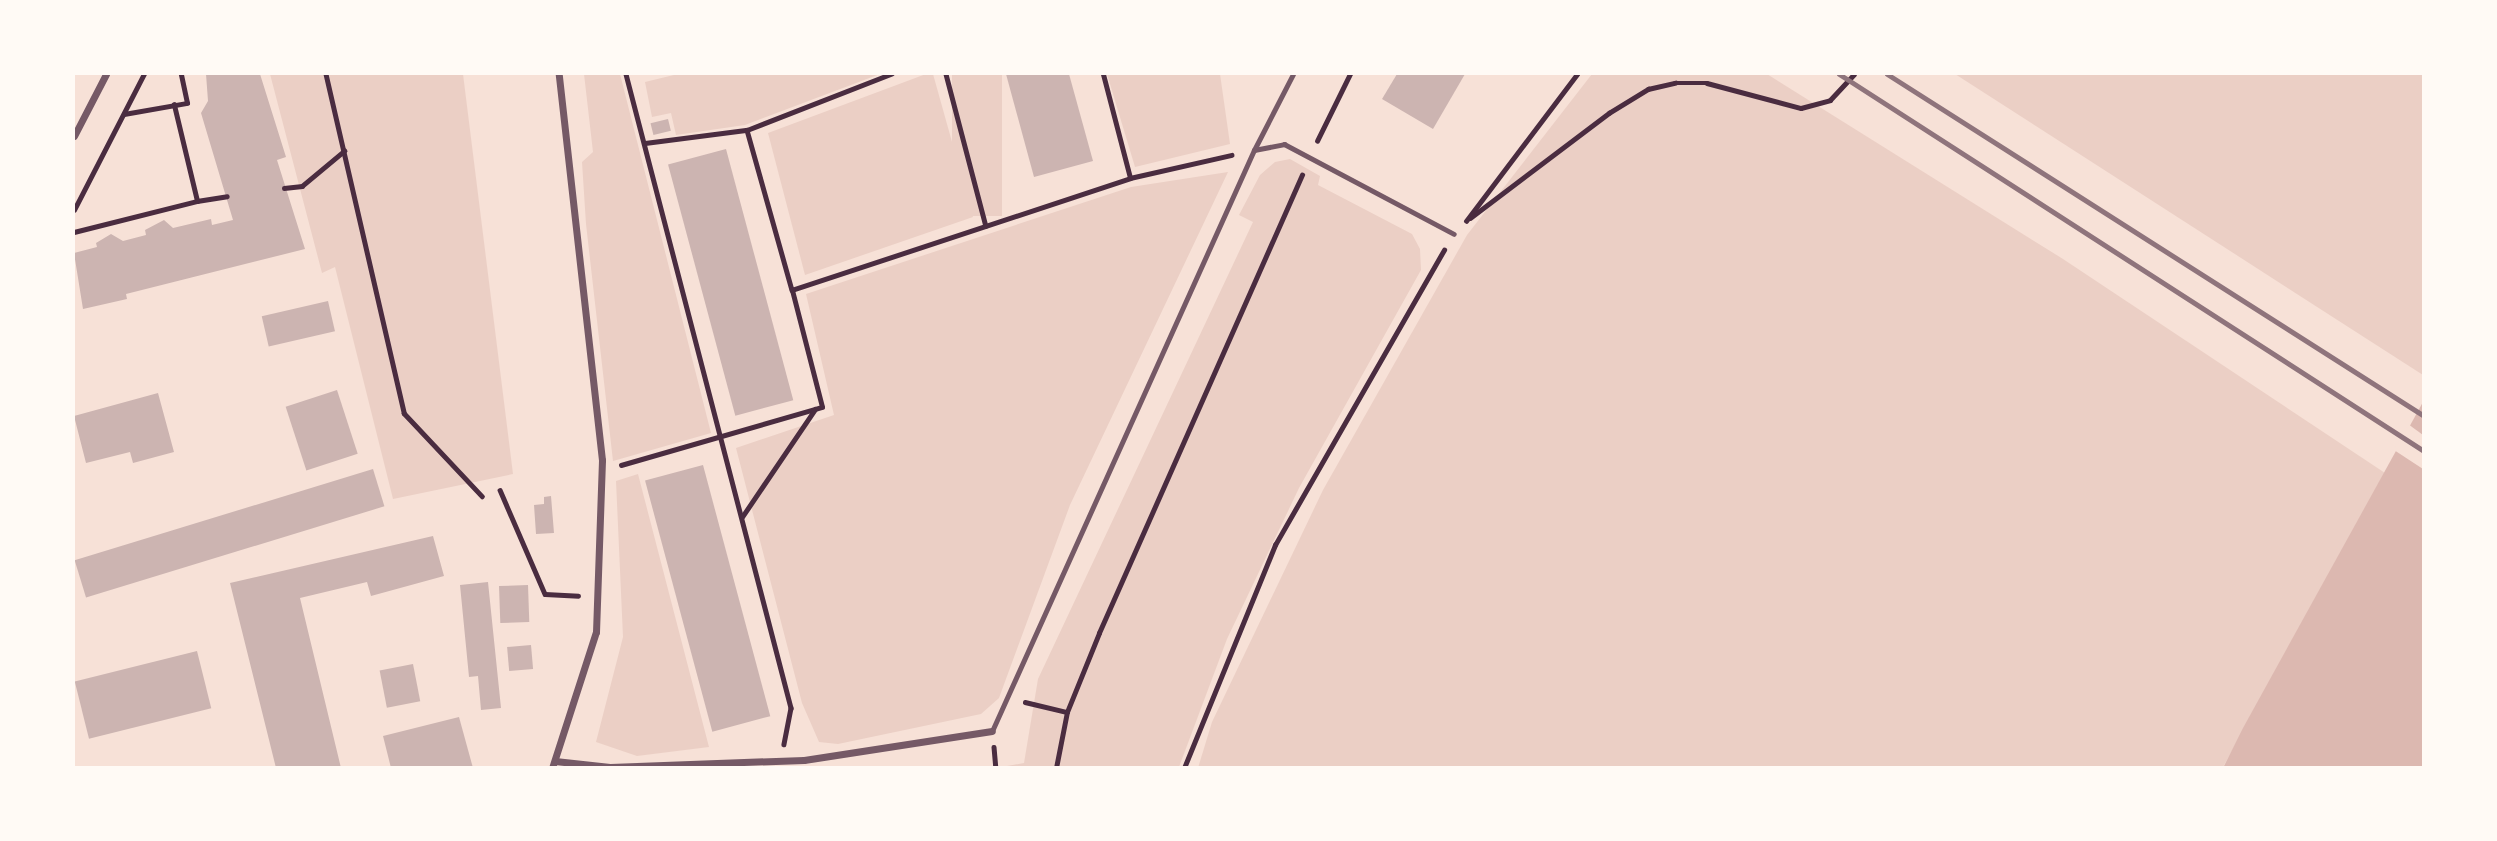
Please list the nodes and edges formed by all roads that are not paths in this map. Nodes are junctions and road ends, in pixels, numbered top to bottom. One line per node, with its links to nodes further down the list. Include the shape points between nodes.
1 (106, 74): 4 (street)
2 (559, 74): 8 (street, via 602,470 596,632)
3 (1293, 74): 5 (lane)
4 (74, 136)
5 (1254, 150): 6 (lane, via 1284,144); 7 (lane)
6 (1454, 234)
7 (992, 731): 9 (street, via 867,753)
8 (553, 764): 9 (street)
9 (715, 766)

